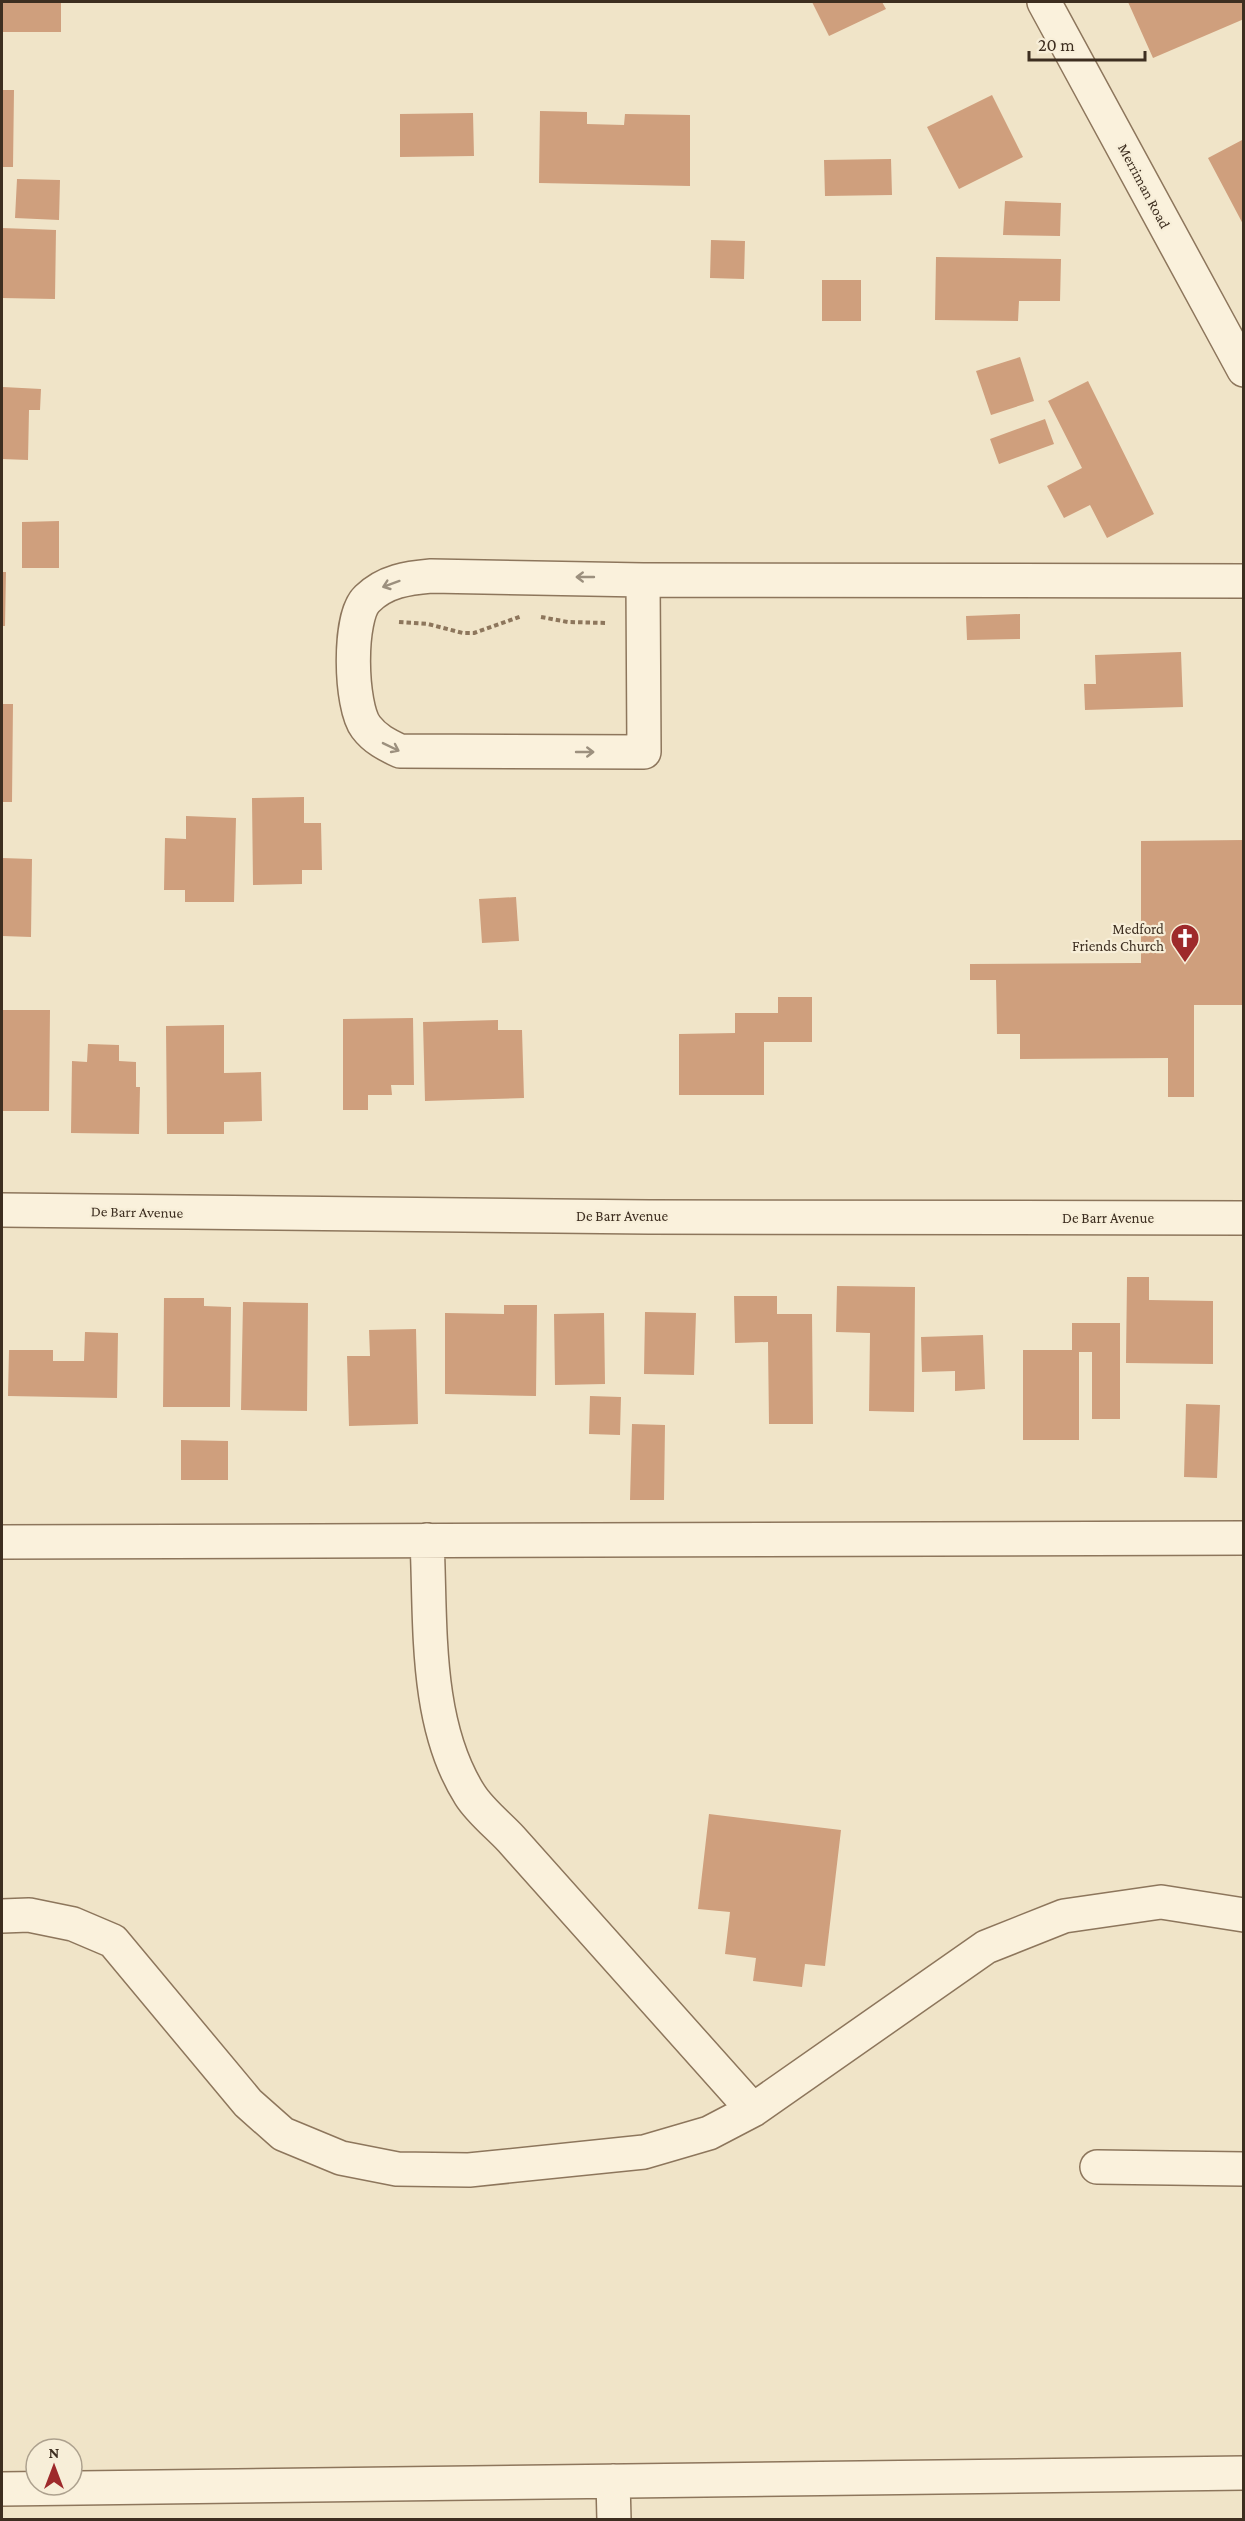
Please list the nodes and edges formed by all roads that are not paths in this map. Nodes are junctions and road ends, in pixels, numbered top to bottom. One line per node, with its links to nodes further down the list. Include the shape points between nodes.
1 (1044, 2): 2 (street, Merriman Road)
2 (1244, 370)
3 (643, 580): 3 (street, one-way to 3, via 431,576 381,588 365,600 356,617 355,705 366,727 383,744 400,751 644,752); 4 (street)
4 (1244, 581)
5 (2, 1210): 6 (street, De Barr Avenue)
6 (1244, 1218)
7 (1244, 1538): 8 (street)
8 (427, 1540): 9 (street); 12 (street, via 436,1704 450,1758 471,1797)
9 (2, 1542)
10 (1244, 1915): 12 (street, via 1161,1902 1064,1916 986,1947)
11 (2, 1917): 12 (street, via 29,1915 73,1924 113,1941 248,2103 283,2134 341,2158 397,2169 469,2170 633,2153 709,2133)
12 (753, 2110)
13 (1097, 2167): 14 (street)
14 (1244, 2169)
15 (1244, 2473): 16 (street)
16 (613, 2481): 17 (street); 18 (street)
17 (2, 2489)
18 (614, 2520)

